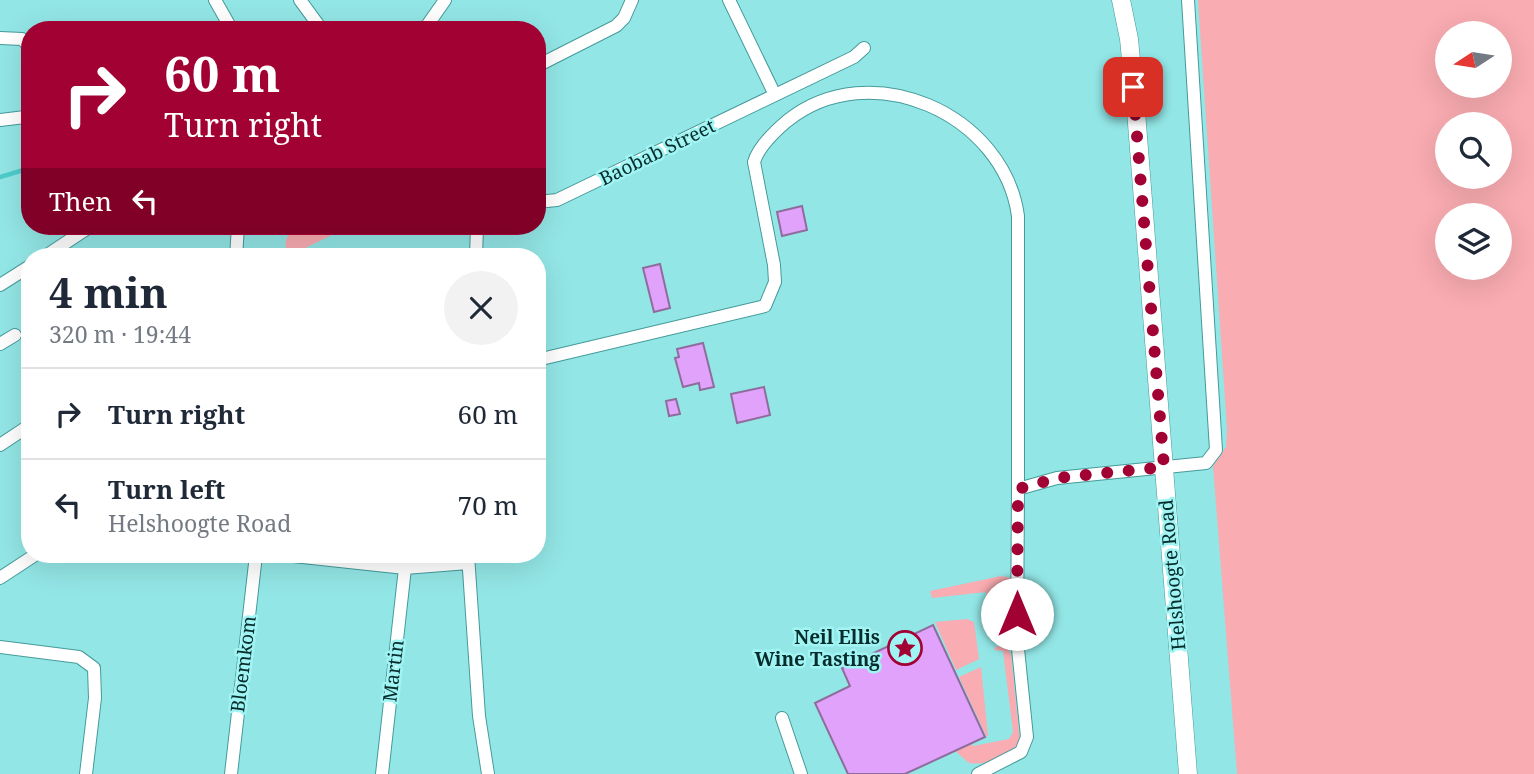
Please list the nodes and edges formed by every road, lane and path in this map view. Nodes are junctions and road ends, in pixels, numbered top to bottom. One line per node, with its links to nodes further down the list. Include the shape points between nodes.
1 (215, 0): 8 (street)
2 (300, 0): 9 (street)
3 (445, 0): 10 (street)
4 (632, 0): 14 (street, via 616,26)
5 (729, 0): 15 (street)
6 (1121, 0): 28 (main road, Helshoogte Road, via 1136,111)
7 (1188, 0): 28 (street, via 1217,442 1214,456 1206,463)
8 (227, 21)
9 (315, 21)
10 (430, 21)
11 (0, 38): 12 (street)
12 (21, 39)
13 (864, 48): 15 (street, Baobab Street)
14 (546, 61)
15 (775, 95): 18 (street, Baobab Street, via 557,200)
16 (21, 117): 17 (street)
17 (0, 120)
18 (546, 201)
19 (77, 235): 20 (street)
20 (57, 248)
21 (21, 272): 22 (street)
22 (0, 285)
23 (15, 335): 24 (street)
24 (0, 344)
25 (546, 358): 29 (street, via 765,306 775,274 754,162 757,153 782,125 822,101 852,93 918,99 947,112 986,145 1016,196)
26 (21, 431): 27 (street)
27 (0, 446)
28 (1164, 467): 29 (street, via 1057,478); 45 (main road, Helshoogte Road)
29 (1018, 489): 44 (street, via 1017,639 1027,737 1020,752)
30 (23, 563): 36 (street)
31 (255, 563): 40 (street, Bloemkom)
32 (365, 563): 35 (street)
33 (440, 563): 35 (street)
34 (468, 563): 42 (street, via 479,716)
35 (405, 568): 41 (street, Martin)
36 (0, 578)
37 (0, 647): 39 (street, via 79,657 94,668)
38 (782, 718): 43 (street)
39 (86, 774)
40 (231, 774)
41 (382, 774)
42 (488, 774)
43 (801, 774)
44 (978, 774)
45 (1188, 774)

